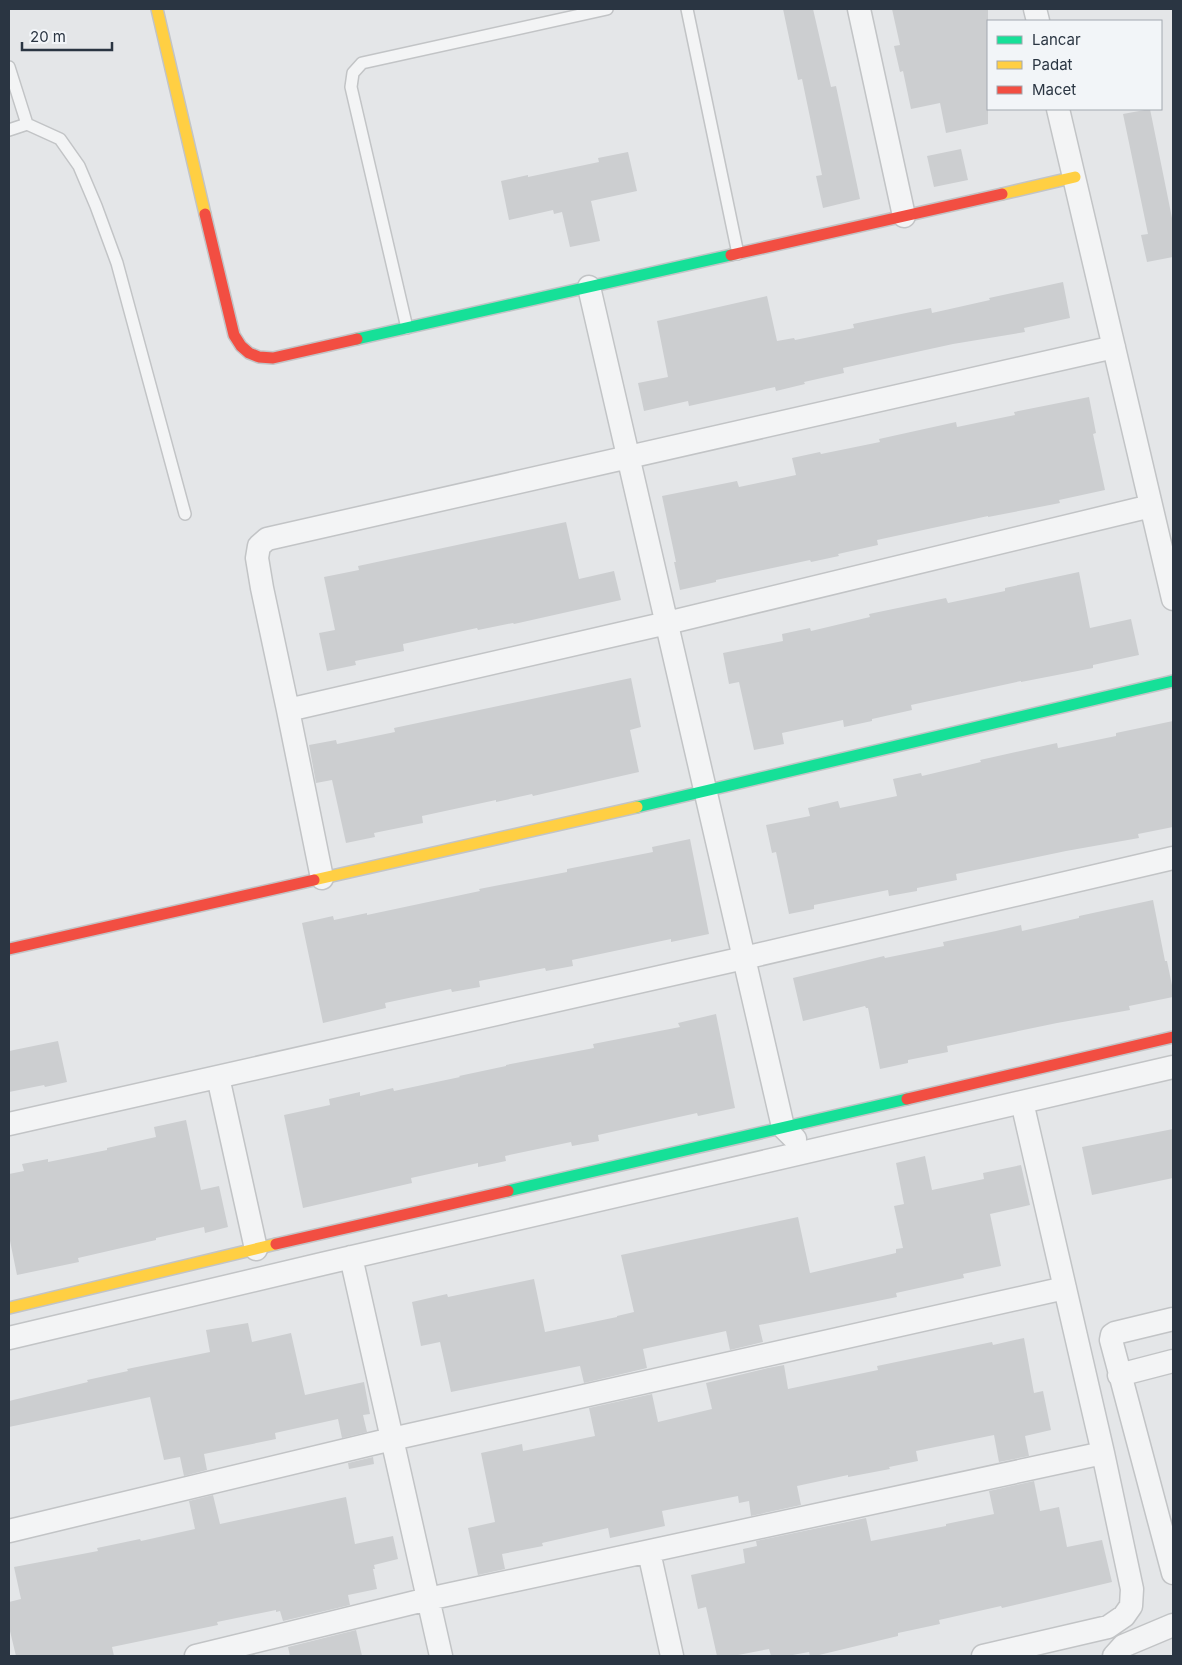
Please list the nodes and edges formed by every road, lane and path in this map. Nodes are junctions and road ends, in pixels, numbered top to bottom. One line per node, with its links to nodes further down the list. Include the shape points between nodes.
1 (157, 9): 13 (street, via 234,335 241,348 255,357 273,358)
2 (607, 9): 13 (lane, via 362,63 352,73 351,87)
3 (687, 9): 11 (lane)
4 (859, 9): 10 (street)
5 (9, 67): 7 (lane)
6 (1058, 110): 9 (street)
7 (27, 124): 8 (lane); 17 (lane, via 60,139 79,166 96,206 117,263)
8 (9, 130)
9 (1074, 177): 10 (street); 14 (street)
10 (904, 216): 11 (street)
11 (738, 254): 12 (street)
12 (589, 287): 13 (street); 15 (street)
13 (407, 328)
14 (1114, 347): 15 (street); 16 (street)
15 (629, 457): 19 (street); 21 (street, via 267,539 259,546 257,558)
16 (1151, 506): 18 (street); 19 (street)
17 (186, 514)
18 (1173, 599)
19 (667, 623): 21 (street); 22 (street)
20 (1173, 681): 22 (street)
21 (288, 710): 24 (street)
22 (706, 791): 24 (street); 26 (street)
23 (1173, 858): 26 (street)
24 (322, 878): 25 (street)
25 (9, 949)
26 (744, 958): 29 (street); 32 (street)
27 (1173, 1036): 32 (street)
28 (1173, 1067): 30 (street)
29 (218, 1077): 31 (street); 35 (street)
30 (1022, 1102): 33 (street); 38 (street)
31 (9, 1124)
32 (783, 1126): 33 (street); 34 (street)
33 (808, 1152): 36 (street)
34 (316, 1235): 35 (street); 37 (street)
35 (256, 1249): 39 (street)
36 (351, 1257): 37 (street); 44 (street)
37 (322, 1264): 41 (street)
38 (1065, 1288): 44 (street); 45 (street)
39 (9, 1308)
40 (1173, 1319): 43 (street, via 1112,1335)
41 (9, 1338)
42 (1173, 1361): 43 (street)
43 (1119, 1375): 48 (street)
44 (392, 1439): 46 (street); 49 (street)
45 (1103, 1454): 47 (street); 54 (street, via 1132,1589 1131,1606 1124,1616 1108,1627)
46 (9, 1531)
47 (649, 1552): 49 (street); 53 (street)
48 (1173, 1573)
49 (428, 1599): 51 (street); 52 (street)
50 (1173, 1625): 55 (street, via 1123,1646)
51 (196, 1656)
52 (441, 1656)
53 (672, 1656)
54 (983, 1656)
55 (1114, 1656)

